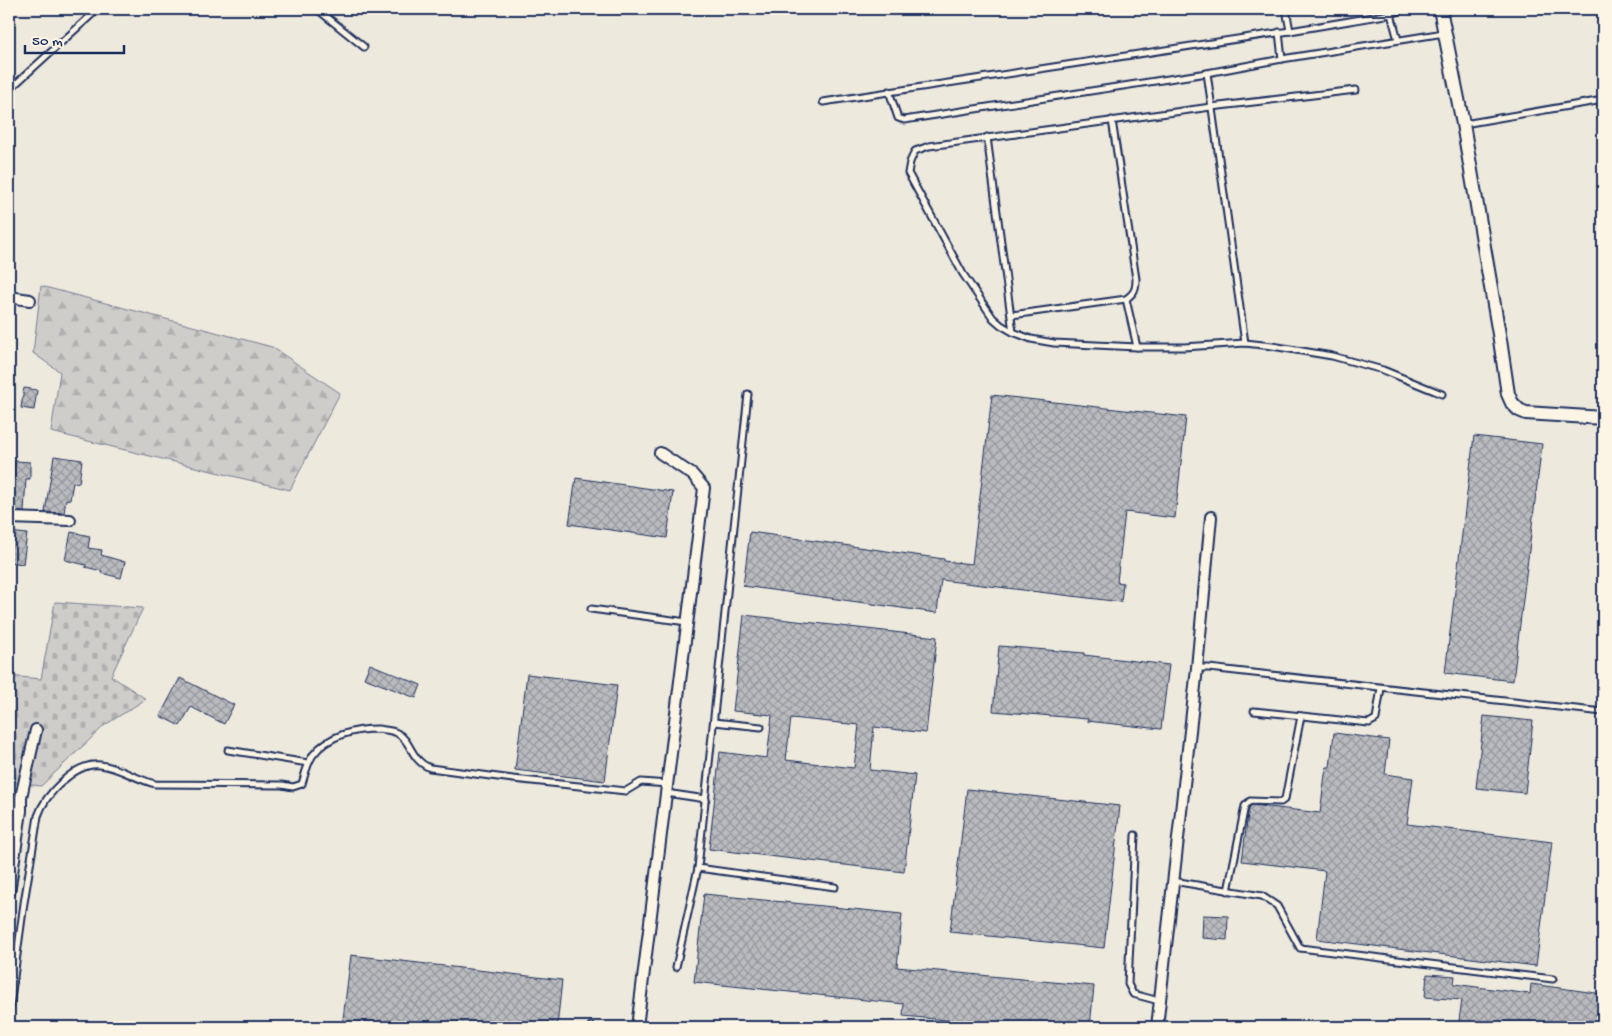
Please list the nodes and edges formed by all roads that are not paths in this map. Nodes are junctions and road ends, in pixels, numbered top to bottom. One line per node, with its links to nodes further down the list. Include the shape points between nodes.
1 (98, 9): 14 (lane)
2 (316, 9): 11 (lane)
3 (1286, 9): 7 (lane)
4 (1405, 9): 6 (lane)
5 (1440, 9): 9 (street)
6 (1392, 14): 7 (lane); 10 (lane)
7 (1290, 31): 8 (lane)
8 (1279, 32): 12 (lane); 16 (lane)
9 (1444, 33): 10 (lane); 21 (street)
10 (1398, 40): 12 (lane)
11 (364, 47)
12 (1282, 59): 13 (lane)
13 (1207, 73): 16 (lane, via 904,120 898,118); 19 (lane)
14 (9, 90)
15 (1356, 90): 19 (lane)
16 (889, 91): 18 (lane)
17 (1603, 100): 21 (lane)
18 (822, 102)
19 (1211, 107): 20 (lane); 28 (lane)
20 (1112, 120): 22 (lane); 25 (lane, via 1136,279 1134,292)
21 (1463, 124): 32 (street, via 1512,404 1526,413)
22 (987, 137): 26 (lane); 27 (lane, via 915,151 908,173 963,274 993,318)
23 (9, 297): 24 (street)
24 (30, 300)
25 (1126, 300): 26 (lane); 29 (lane)
26 (1012, 315): 27 (lane)
27 (1013, 332): 29 (lane, via 1054,342)
28 (1245, 343): 29 (lane); 31 (lane, via 1332,356 1383,370)
29 (1137, 347)
30 (748, 394): 44 (lane)
31 (1442, 394)
32 (1603, 418)
33 (660, 453): 38 (street, via 693,475 704,488)
34 (1211, 517): 39 (street)
35 (9, 518): 36 (street)
36 (70, 520)
37 (591, 609): 38 (lane)
38 (688, 622): 49 (street)
39 (1197, 668): 40 (lane); 53 (street)
40 (1381, 688): 42 (lane); 43 (lane, via 1376,719 1369,723)
41 (1254, 711): 43 (lane)
42 (1603, 712)
43 (1301, 716): 55 (lane, via 1285,799 1281,802 1247,802)
44 (714, 722): 45 (lane); 50 (lane)
45 (761, 727)
46 (36, 730): 56 (street, via 21,797)
47 (228, 750): 48 (lane)
48 (308, 763): 49 (lane, via 328,741 366,729 383,730 396,732 405,740 416,760 430,768 626,791 641,782); 60 (lane, via 302,784 293,787 154,784 99,764 91,765 63,781 48,796 38,816)
49 (667, 789): 50 (lane); 61 (street)
50 (706, 798): 52 (lane)
51 (1135, 836): 59 (lane, via 1128,984 1133,994)
52 (698, 868): 54 (lane); 57 (lane)
53 (1173, 881): 55 (lane); 59 (street)
54 (834, 887)
55 (1228, 891): 58 (lane, via 1262,896 1277,906 1300,948)
56 (9, 893)
57 (676, 967)
58 (1554, 979)
59 (1160, 1001): 62 (street)
60 (9, 1014)
61 (637, 1027)
62 (1157, 1027)

